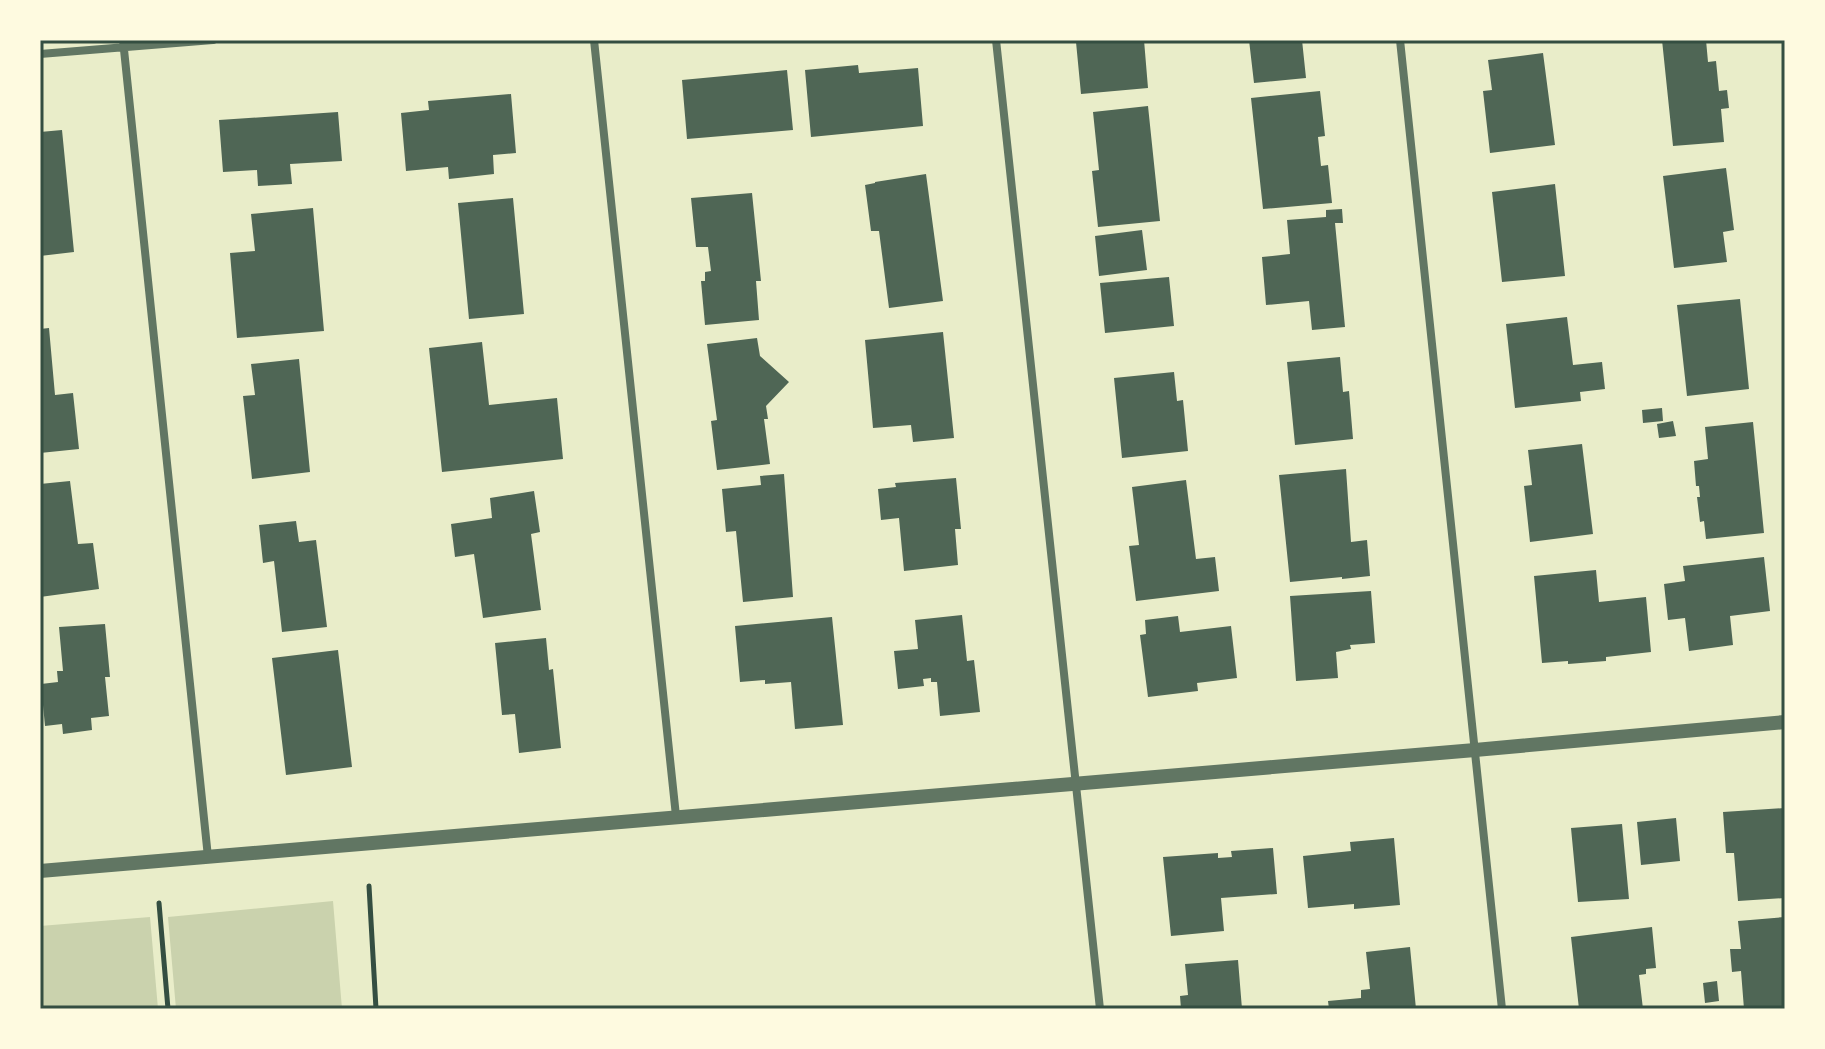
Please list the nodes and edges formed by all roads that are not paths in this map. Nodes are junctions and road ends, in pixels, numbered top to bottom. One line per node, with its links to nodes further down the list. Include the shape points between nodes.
1 (213, 40): 5 (street)
2 (594, 40): 10 (street)
3 (996, 40): 9 (street)
4 (1400, 40): 8 (street)
5 (124, 44): 6 (street); 11 (street)
6 (40, 54)
7 (1785, 722): 8 (street)
8 (1475, 750): 9 (street); 14 (street)
9 (1077, 783): 10 (street); 13 (street)
10 (676, 816): 11 (street)
11 (208, 857): 12 (street)
12 (40, 871)
13 (1100, 1009)
14 (1502, 1009)

